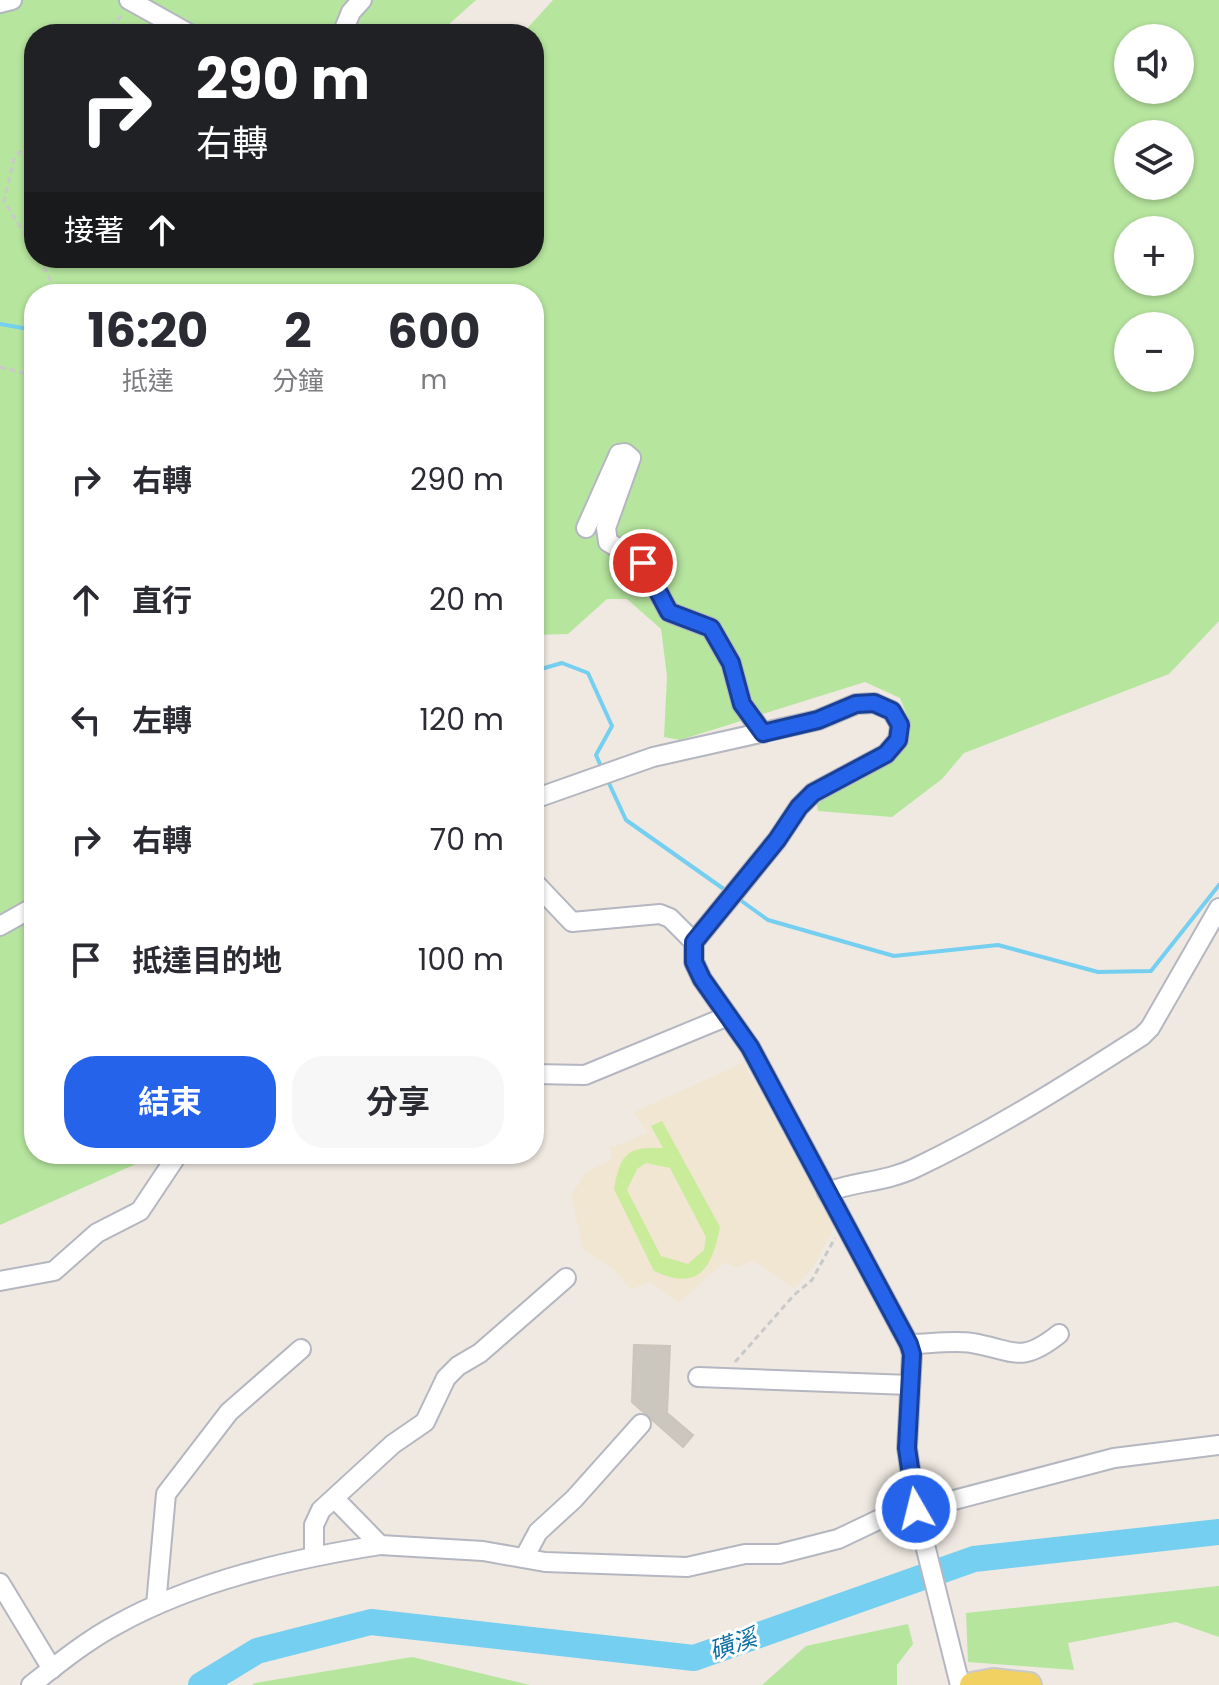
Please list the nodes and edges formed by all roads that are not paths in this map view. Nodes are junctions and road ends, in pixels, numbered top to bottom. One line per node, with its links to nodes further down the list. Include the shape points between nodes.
1 (12, 0): 4 (street)
2 (362, 0): 6 (street)
3 (131, 1): 5 (street)
4 (0, 3)
5 (172, 24)
6 (346, 24)
7 (586, 528): 8 (street, via 619,454 625,453 631,458 606,528 608,542 643,563 669,612 711,628 731,663 742,704)
8 (763, 733): 9 (street, via 653,757); 14 (street, via 856,704 874,703 892,711 900,725 898,740 886,754 813,793 799,807)
9 (544, 795)
10 (544, 893): 14 (street, via 572,922 660,914)
11 (1219, 908): 18 (street, via 1150,1028 1073,1079 915,1168)
12 (24, 913): 13 (street)
13 (0, 926)
14 (694, 942): 15 (street, via 694,962)
15 (728, 1016): 16 (street, via 585,1075); 18 (street)
16 (544, 1074)
17 (171, 1164): 20 (street, via 140,1211 97,1233 63,1266)
18 (827, 1192): 22 (street)
19 (566, 1278): 28 (street, via 458,1366 446,1378 425,1422 393,1444)
20 (0, 1281)
21 (1059, 1334): 22 (street, via 1024,1355 971,1343)
22 (909, 1344): 25 (street)
23 (301, 1349): 34 (street, via 229,1412 166,1494)
24 (698, 1377): 25 (street)
25 (910, 1385): 29 (street, via 907,1448)
26 (641, 1424): 32 (street, via 538,1532)
27 (1219, 1445): 29 (street, via 1114,1458)
28 (335, 1499): 30 (street); 31 (street, via 314,1525)
29 (917, 1514): 32 (street, via 878,1520 838,1539 779,1554 745,1554 687,1567); 37 (street)
30 (380, 1545): 31 (street); 32 (street)
31 (314, 1555): 34 (street)
32 (524, 1558)
33 (0, 1583): 35 (street)
34 (156, 1605): 35 (street, via 114,1626)
35 (52, 1669): 36 (street)
36 (31, 1685)
37 (960, 1685)
38 (972, 1685): 39 (main road)
39 (1029, 1685)

